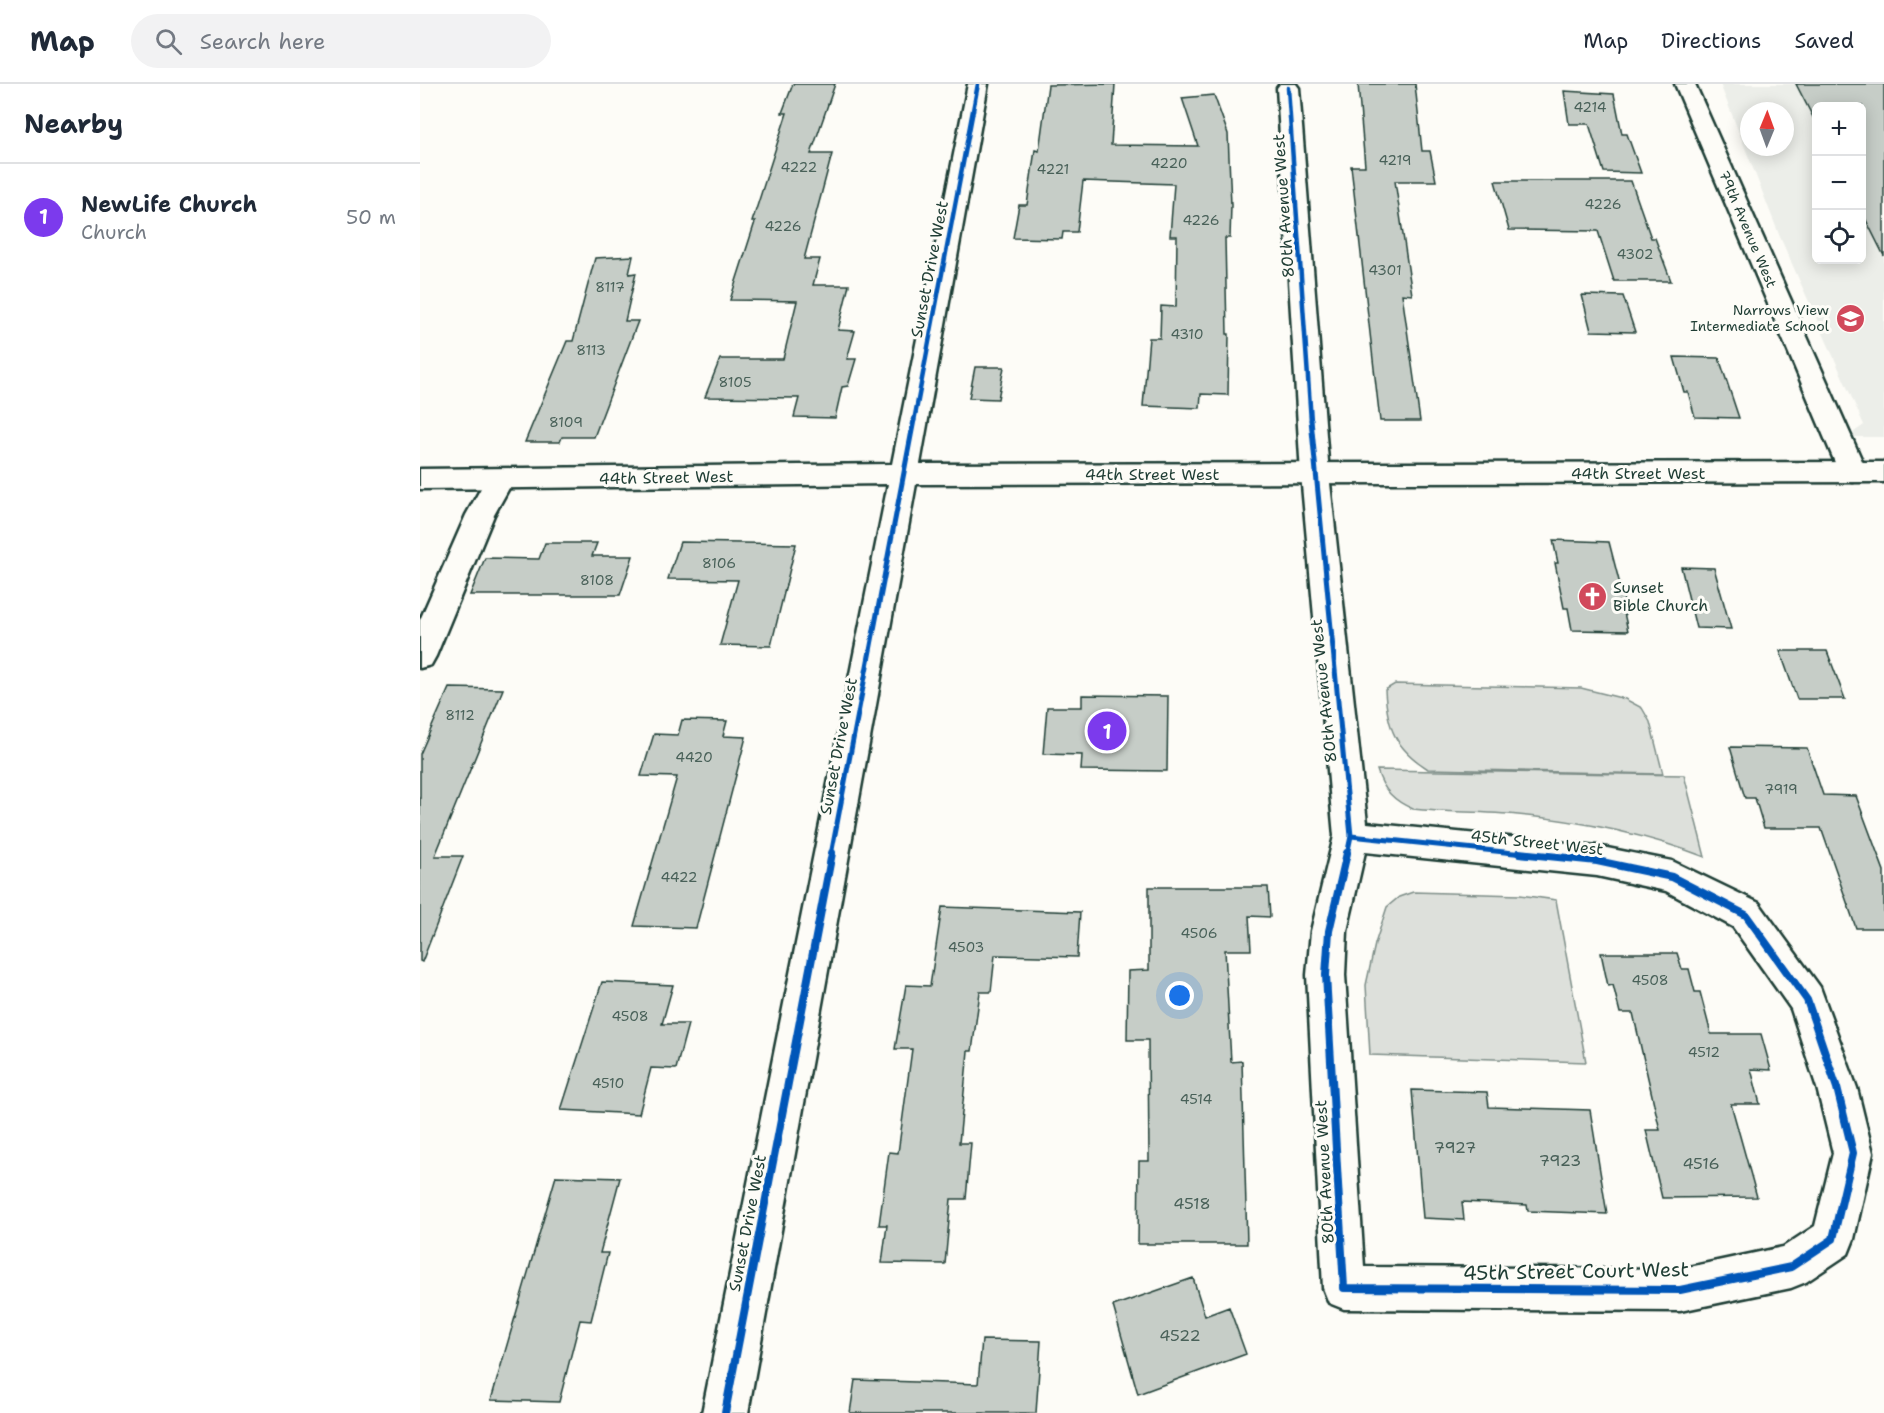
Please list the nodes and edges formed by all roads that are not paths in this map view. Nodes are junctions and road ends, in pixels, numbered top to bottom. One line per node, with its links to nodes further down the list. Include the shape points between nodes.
1 (978, 84): 6 (street, Sunset Drive West)
2 (1685, 84): 4 (street, 79th Avenue West)
3 (1288, 88): 7 (street, 80th Avenue West)
4 (1852, 472): 5 (street, 44th Street West); 7 (street, 44th Street West)
5 (1884, 472)
6 (904, 474): 7 (street, 44th Street West); 9 (street, 44th Street West); 14 (street, Sunset Drive West)
7 (1315, 474): 11 (street, 80th Avenue West)
8 (420, 479): 9 (street, 44th Street West)
9 (500, 479): 10 (street, via 480,515)
10 (420, 656)
11 (1352, 836): 12 (street, 45th Street West, via 1597,861 1672,877 1746,915 1807,1000 1837,1088 1853,1154); 13 (street, 80th Avenue West, via 1329,931 1326,975)
12 (1833, 1239): 13 (street, 45th Street Court West, via 1791,1267 1680,1290)
13 (1344, 1288)
14 (725, 1413)

